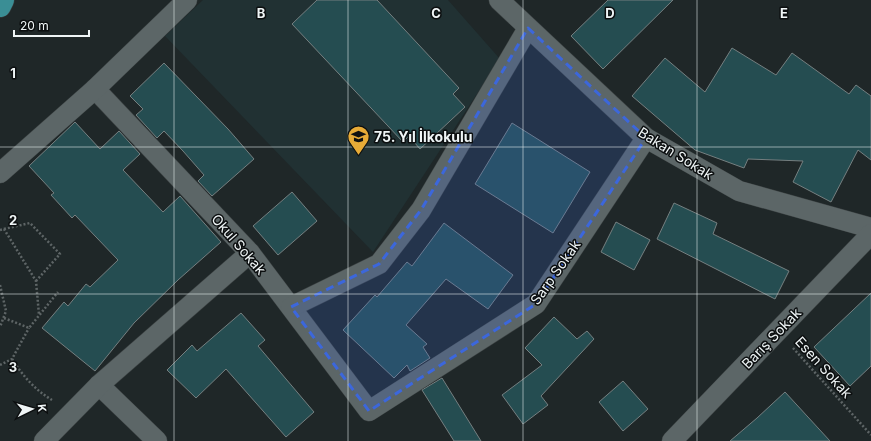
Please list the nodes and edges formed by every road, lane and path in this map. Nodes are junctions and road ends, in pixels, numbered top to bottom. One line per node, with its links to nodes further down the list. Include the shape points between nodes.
1 (3, 0): 4 (main road)
2 (187, 0): 6 (street)
3 (499, 0): 5 (street, Bakan Sokak)
4 (0, 6)
5 (528, 28): 7 (street, Bakan Sokak); 17 (street, via 421,210 379,264)
6 (95, 89): 8 (street); 13 (street, Okul Sokak)
7 (646, 138): 9 (street, Bakan Sokak, via 738,191); 26 (street, Sarp Sokak, via 536,304)
8 (0, 173)
9 (871, 228)
10 (4, 229): 11 (path); 14 (path); 14 (path, via 30,223 60,254)
11 (0, 230)
12 (871, 234): 22 (street, Barış Sokak)
13 (250, 253): 17 (street, Okul Sokak); 25 (street)
14 (36, 281): 18 (path)
15 (0, 285): 19 (path, via 6,311)
16 (58, 292): 18 (path)
17 (291, 307): 26 (street, Okul Sokak)
18 (39, 315): 21 (path)
19 (4, 318): 20 (path); 21 (path)
20 (0, 326)
21 (29, 328): 23 (path)
22 (778, 331): 28 (path, Esen Sokak); 31 (street, Barış Sokak)
23 (12, 359): 24 (path); 27 (path, via 40,393)
24 (0, 365)
25 (99, 385): 27 (street); 30 (street)
26 (369, 410)
27 (73, 412): 29 (street)
28 (871, 435)
29 (44, 441)
30 (157, 441)
31 (672, 441)

